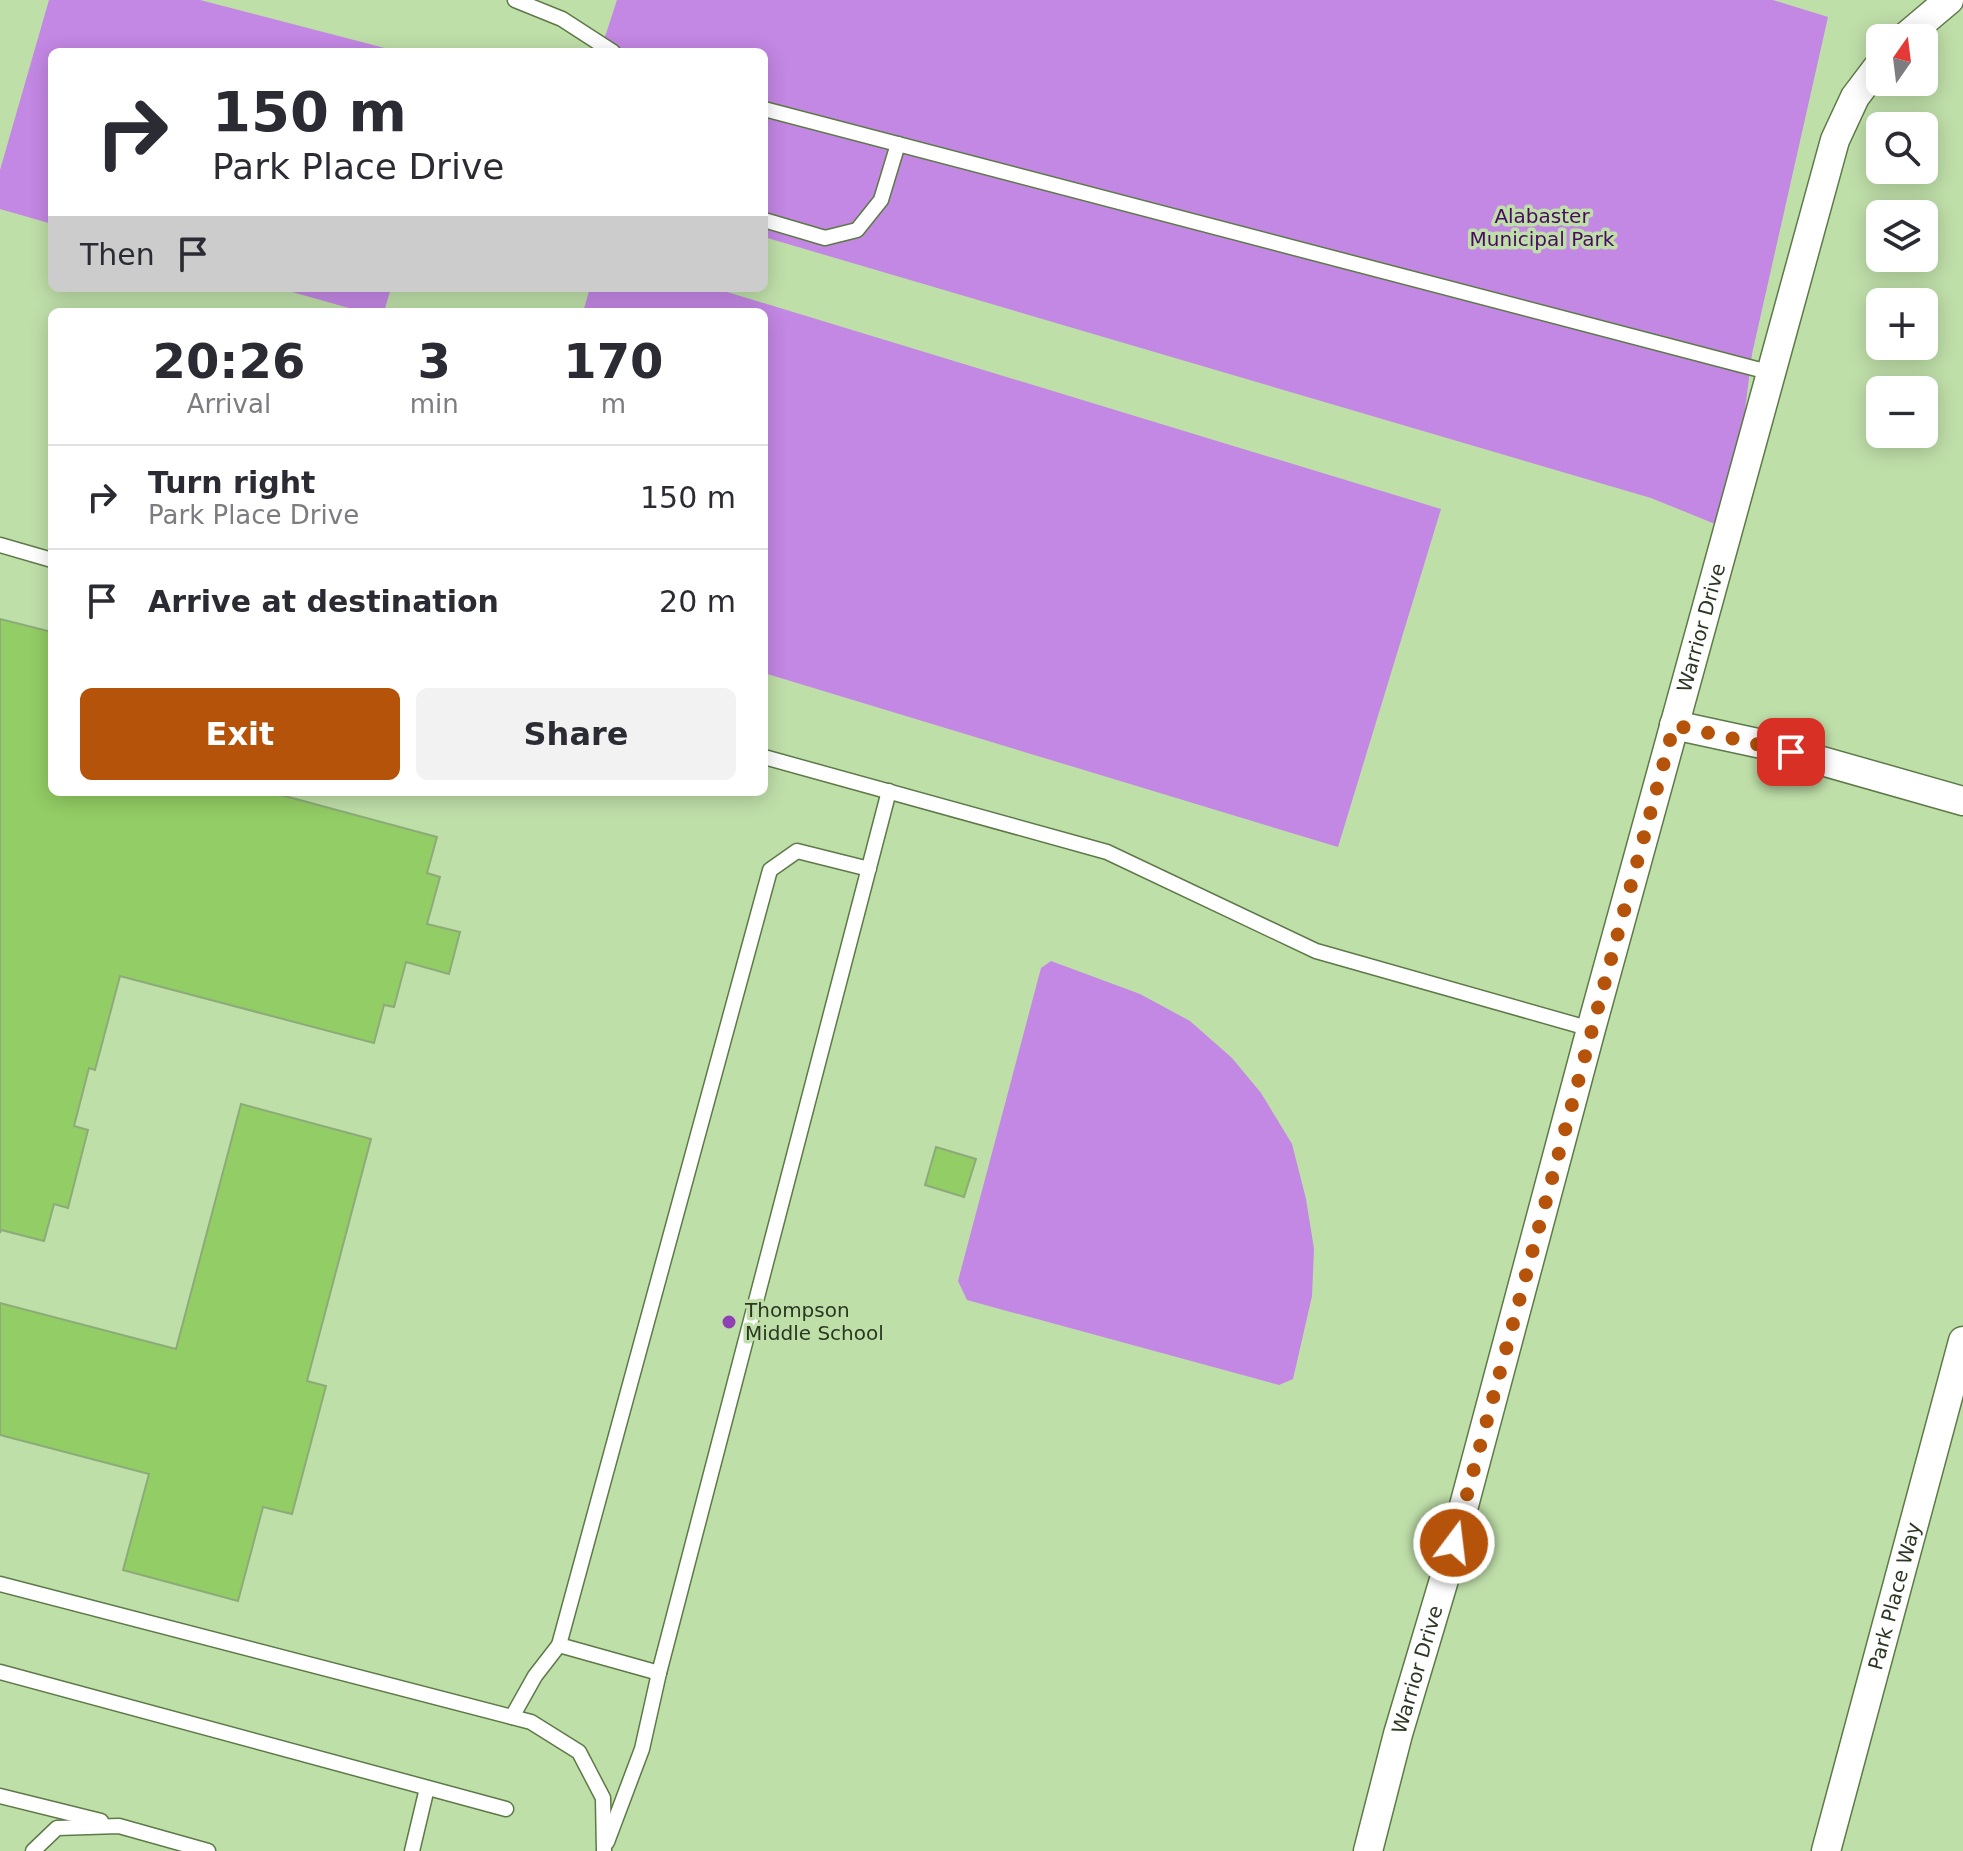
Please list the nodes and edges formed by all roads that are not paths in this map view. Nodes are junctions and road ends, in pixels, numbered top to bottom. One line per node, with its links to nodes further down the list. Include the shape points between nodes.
1 (515, 0): 4 (lane, via 562,19)
2 (1949, 0): 3 (street)
3 (1921, 24)
4 (607, 48)
5 (1866, 82): 9 (street, Warrior Drive, via 1835,140)
6 (768, 110): 7 (lane)
7 (898, 144): 8 (lane, via 881,200 857,230 825,238); 9 (lane)
8 (768, 221)
9 (1772, 373): 12 (street, Warrior Drive)
10 (0, 545): 11 (lane)
11 (48, 559)
12 (1674, 725): 15 (street, via 1762,744); 17 (street, Warrior Drive)
13 (768, 758): 14 (lane)
14 (889, 791): 16 (lane); 17 (lane, via 1107,852 1316,951)
15 (1963, 801)
16 (869, 869): 20 (lane, via 797,851 770,870); 22 (lane)
17 (1591, 1029): 32 (street, Warrior Drive)
18 (1963, 1341): 33 (street, Park Place Way)
19 (0, 1584): 23 (lane)
20 (559, 1645): 22 (lane); 23 (lane)
21 (0, 1672): 24 (lane)
22 (659, 1673): 28 (lane, via 642,1749)
23 (512, 1717): 28 (lane, via 531,1722 579,1752 603,1798)
24 (427, 1788): 26 (lane); 31 (lane)
25 (0, 1796): 27 (lane)
26 (506, 1809)
27 (119, 1826): 29 (lane, via 57,1828); 30 (lane)
28 (604, 1850)
29 (33, 1851)
30 (208, 1851)
31 (412, 1851)
32 (1368, 1851)
33 (1826, 1851)

